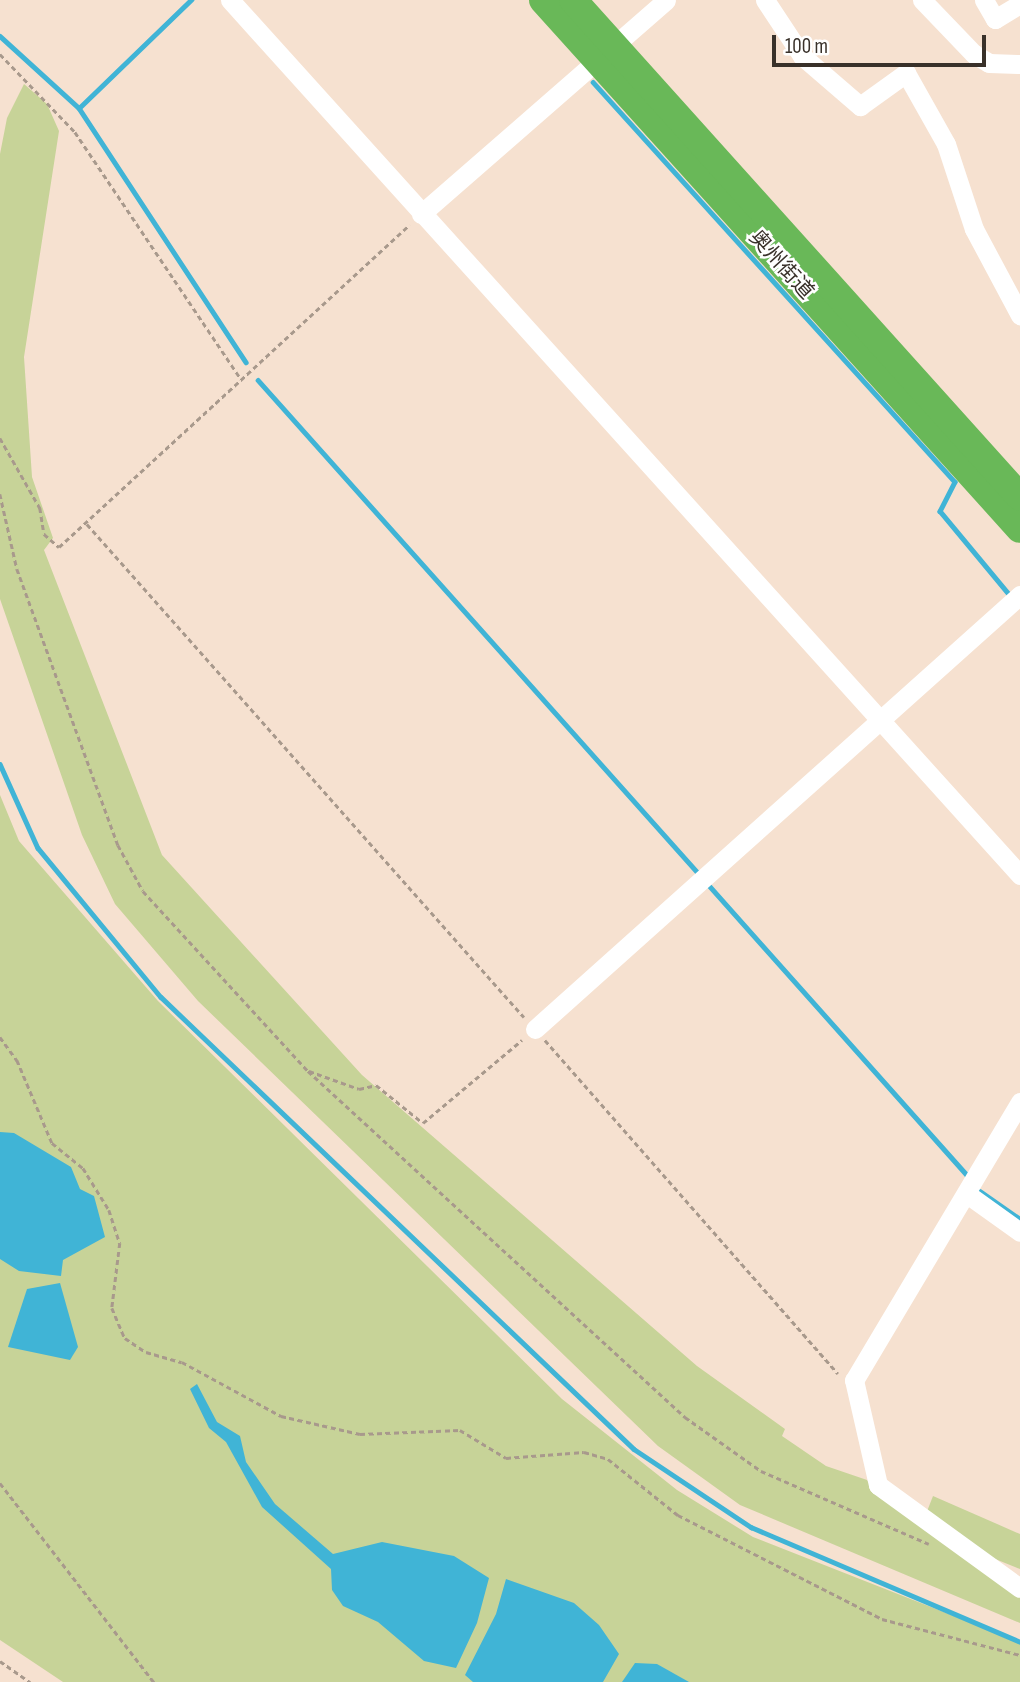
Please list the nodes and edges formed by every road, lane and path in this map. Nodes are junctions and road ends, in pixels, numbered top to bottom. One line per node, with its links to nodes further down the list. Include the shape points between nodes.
1 (230, 0): 12 (street)
2 (543, 0): 9 (highway, 奥州街道)
3 (573, 0): 9 (highway, 奥州街道)
4 (666, 0): 9 (street)
5 (765, 0): 13 (street, via 802,56 860,106 906,73 946,144 974,229)
6 (922, 0): 11 (street, via 974,54 989,63)
7 (984, 0): 8 (street, via 995,19)
8 (1020, 4)
9 (604, 51): 12 (street); 17 (highway, 奥州街道); 20 (highway, 奥州街道)
10 (0, 54): 14 (path, via 75,132)
11 (1020, 64)
12 (421, 214): 14 (path); 22 (street)
13 (1020, 314)
14 (242, 380): 19 (path)
15 (0, 438): 19 (path, via 40,508 50,545 59,547)
16 (0, 494): 18 (path)
17 (1020, 497)
18 (2, 516): 26 (path, via 17,569 131,875)
19 (87, 524): 24 (path)
20 (1020, 529)
21 (1020, 595): 22 (street)
22 (880, 719): 23 (street); 24 (street)
23 (1020, 875)
24 (535, 1029): 26 (path, via 432,1122 423,1123 376,1085 359,1089); 30 (path, via 838,1375)
25 (0, 1037): 34 (path, via 17,1060 52,1143 83,1168 110,1210 120,1243 112,1308 125,1338 146,1352 182,1362 281,1416 360,1434 460,1430 506,1458 584,1452 608,1459 678,1515 882,1619)
26 (309, 1071): 32 (path, via 614,1354 728,1451 811,1496)
27 (1020, 1102): 28 (street)
28 (967, 1194): 29 (street); 30 (street)
29 (1020, 1232)
30 (854, 1380): 33 (street, via 878,1485)
31 (0, 1483): 37 (path)
32 (942, 1549)
33 (1020, 1588)
34 (1020, 1655)
35 (0, 1661): 36 (path)
36 (30, 1682)
37 (154, 1682)

